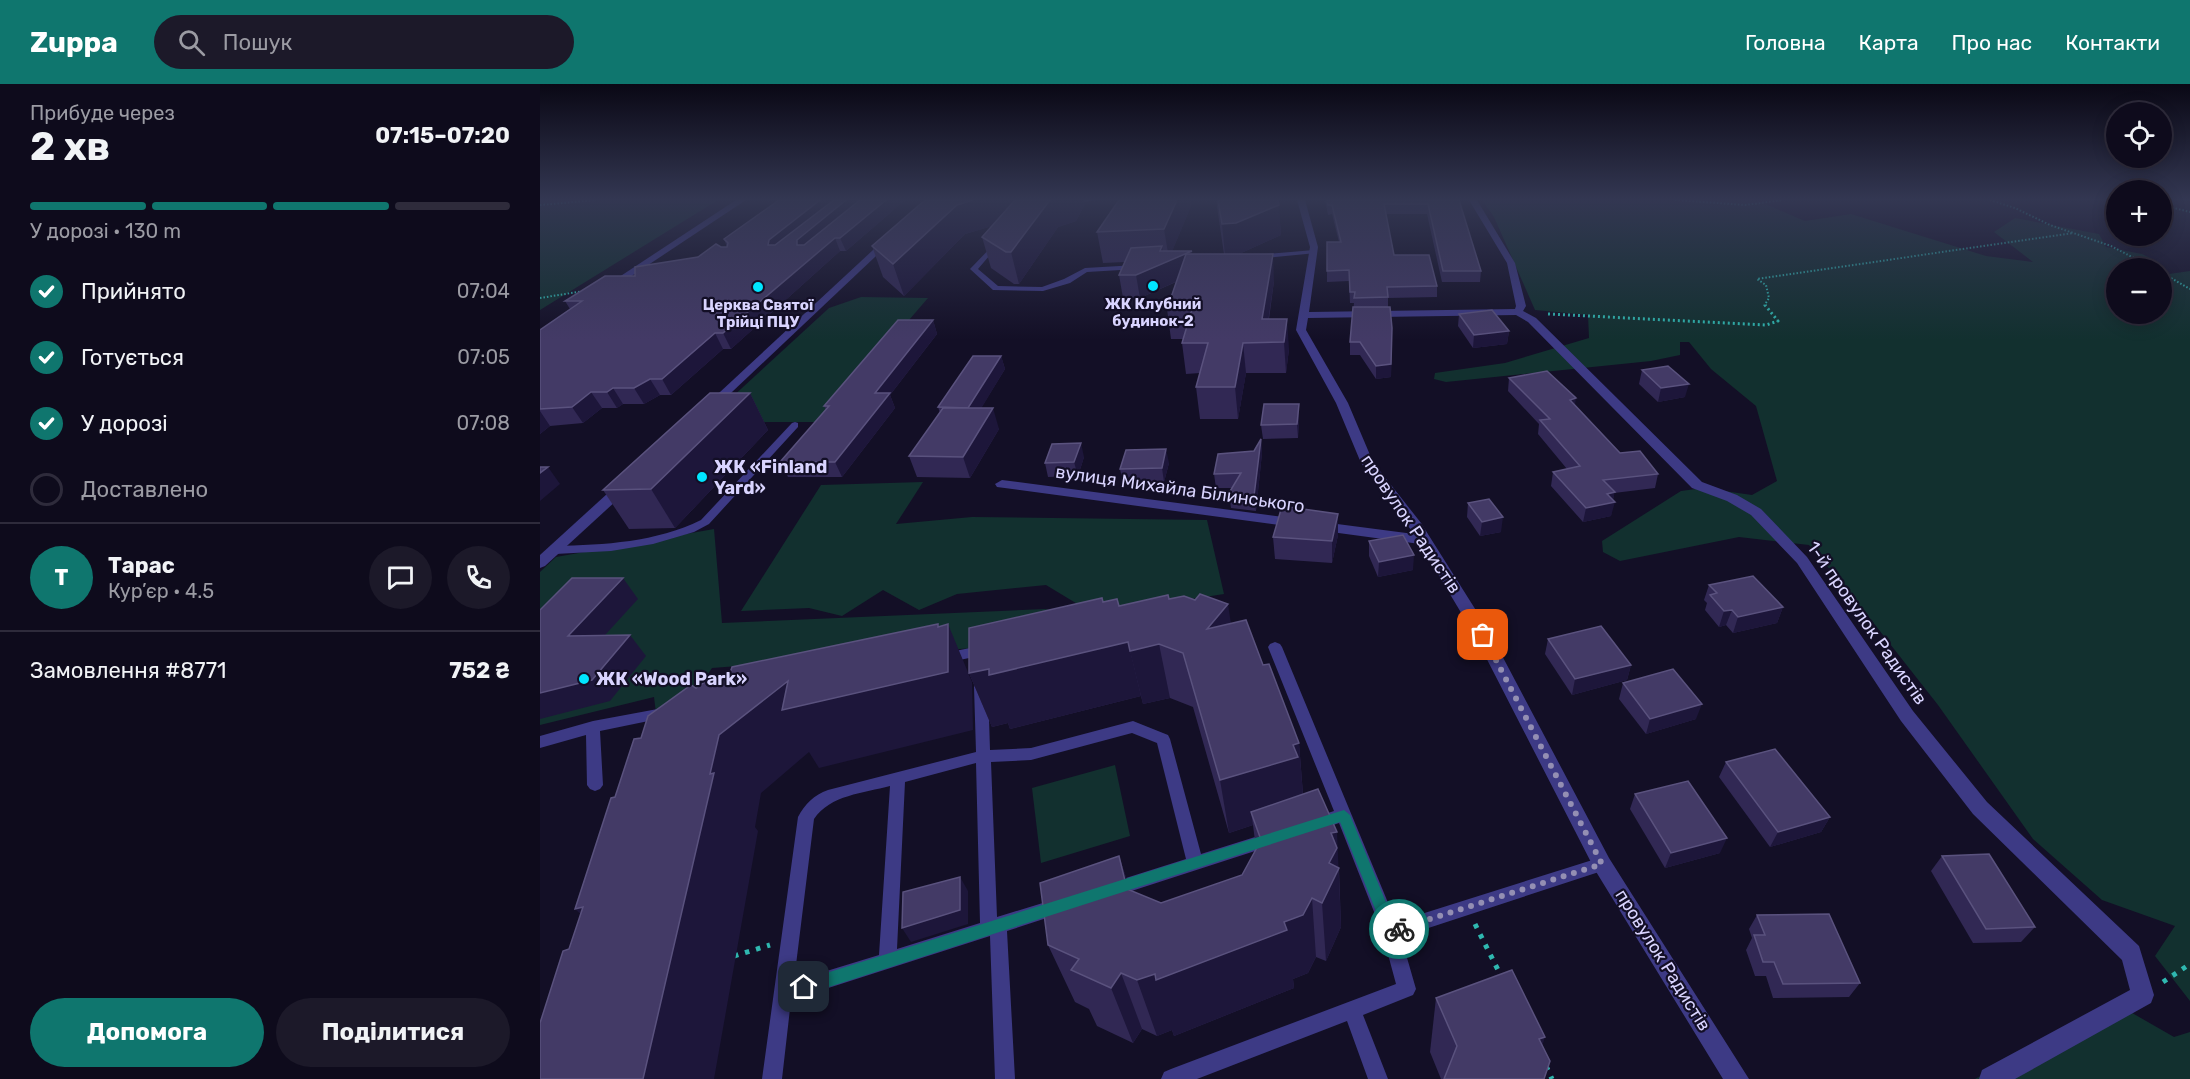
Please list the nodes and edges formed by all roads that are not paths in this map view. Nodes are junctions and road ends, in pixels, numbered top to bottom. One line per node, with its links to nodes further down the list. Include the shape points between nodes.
1 (671, 246): 9 (street)
2 (883, 246): 12 (street)
3 (994, 246): 8 (lane, via 974,269 996,288 1043,289 1085,270)
4 (1314, 246): 6 (street, провулок Радистів)
5 (1501, 246): 10 (street, via 1511,263 1521,306)
6 (1314, 252): 7 (lane); 11 (street, провулок Радистів)
7 (1244, 258)
8 (1151, 266)
9 (598, 294)
10 (1518, 312): 11 (street); 42 (street, 1-й провулок Радистів, via 1532,320 1697,485 1756,512 1802,560 1907,716 1980,808 2131,954 2143,995)
11 (1303, 315): 16 (street, провулок Радистів, via 1301,330 1342,403 1367,463)
12 (701, 415)
13 (795, 425): 17 (lane, via 705,522 694,529 668,537)
14 (632, 478): 17 (street)
15 (1002, 484): 16 (street, вулиця Михайла Білинського)
16 (1424, 540): 29 (street, провулок Радистів, via 1483,635)
17 (555, 550): 18 (street)
18 (540, 563)
19 (1275, 647): 27 (lane)
20 (933, 660): 24 (lane, via 980,651)
21 (677, 710): 22 (lane)
22 (593, 727): 23 (lane); 26 (lane)
23 (540, 742)
24 (982, 756): 25 (lane); 28 (lane, via 1030,754 1133,727 1163,739); 32 (lane)
25 (898, 778): 34 (lane); 35 (lane, via 828,796 815,804 806,817)
26 (595, 785)
27 (1344, 815): 28 (lane); 33 (lane)
28 (1195, 863): 30 (lane)
29 (1602, 864): 33 (lane); 41 (street, провулок Радистів)
30 (1096, 894)
31 (1074, 901): 32 (lane)
32 (993, 927): 34 (lane); 38 (lane)
33 (1391, 932): 36 (lane, via 1407,989)
34 (888, 961): 35 (lane)
35 (783, 994): 37 (lane)
36 (1352, 1010): 39 (lane); 40 (lane)
37 (772, 1079)
38 (1005, 1079)
39 (1171, 1079)
40 (1378, 1079)
41 (1737, 1079)
42 (1991, 1079)

